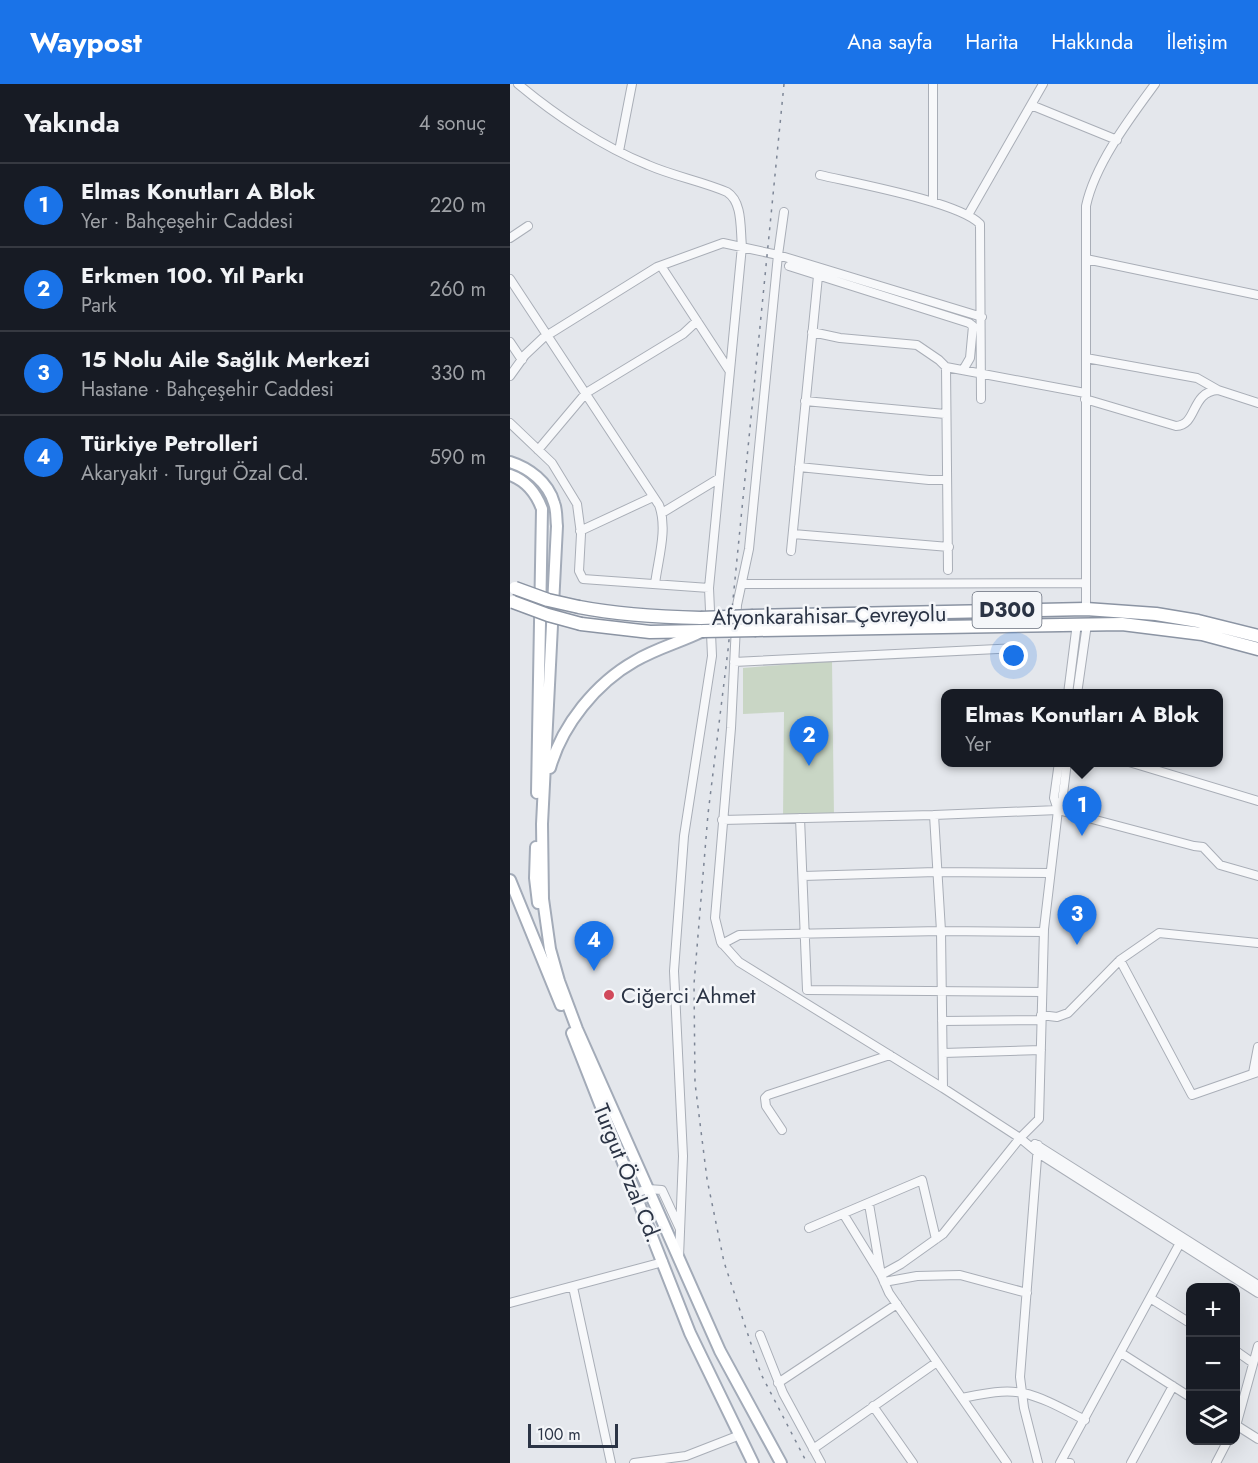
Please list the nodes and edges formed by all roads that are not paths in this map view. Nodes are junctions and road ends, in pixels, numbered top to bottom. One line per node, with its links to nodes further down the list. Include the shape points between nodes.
1 (518, 84): 8 (street)
2 (632, 84): 8 (street)
3 (933, 84): 10 (street)
4 (1043, 84): 6 (street)
5 (1155, 84): 7 (street)
6 (1031, 105): 7 (street); 12 (street)
7 (1117, 140): 17 (street, via 1092,184 1086,206)
8 (619, 151): 15 (street, via 731,194 738,205)
9 (820, 175): 10 (street)
10 (933, 202): 12 (street)
11 (784, 212): 16 (street)
12 (968, 215): 23 (street, via 980,224 981,231)
13 (528, 226): 14 (street)
14 (510, 238)
15 (742, 246): 16 (street); 18 (street, via 723,243); 32 (street)
16 (778, 255): 23 (street); 58 (street, via 749,549)
17 (1086, 260): 22 (street); 28 (street)
18 (661, 266): 24 (street); 26 (street)
19 (789, 266): 20 (street)
20 (818, 276): 25 (street); 31 (street, via 969,322 973,326 970,358)
21 (510, 279): 26 (street)
22 (1258, 295)
23 (982, 317): 33 (street)
24 (697, 321): 32 (street); 36 (street, via 683,334)
25 (812, 332): 30 (street, via 917,345); 39 (street)
26 (547, 335): 29 (street); 36 (street)
27 (510, 342): 29 (street)
28 (1086, 358): 35 (street, via 1197,378); 37 (street)
29 (522, 360): 34 (street)
30 (946, 367): 31 (street); 41 (street)
31 (963, 370): 33 (street)
32 (729, 371): 47 (street)
33 (982, 374): 37 (street); 38 (street)
34 (510, 376)
35 (1218, 390): 37 (street, via 1200,399 1189,420 1181,425); 40 (street)
36 (586, 393): 43 (street); 49 (street)
37 (1085, 396): 56 (street)
38 (981, 399)
39 (805, 401): 41 (street); 45 (street)
40 (1258, 403)
41 (945, 414): 48 (street)
42 (510, 423): 43 (street)
43 (538, 450): 51 (street, via 561,475 577,504)
44 (510, 462): 74 (main road, via 524,466 537,477 555,504 556,559)
45 (799, 467): 48 (street); 52 (street)
46 (510, 475): 91 (main road, via 536,494 542,509 535,878 540,925)
47 (718, 478): 50 (street); 60 (street)
48 (946, 480): 53 (street)
49 (653, 497): 50 (street); 51 (street)
50 (662, 513): 57 (street)
51 (580, 531): 57 (street, via 579,571 583,579)
52 (794, 534): 53 (street); 54 (street)
53 (949, 547): 55 (street)
54 (791, 551)
55 (948, 570)
56 (1086, 583): 58 (street); 62 (street)
57 (655, 584): 60 (street)
58 (742, 584): 68 (street)
59 (512, 586): 62 (highway, Afyonkarahisar Çevreyolu / D300, bridge, via 548,600 639,616)
60 (709, 588): 110 (street, via 712,656 684,836 674,971 683,1156)
61 (512, 602): 64 (highway, Afyonkarahisar Çevreyolu / D300, bridge, via 581,624 650,632)
62 (1086, 609): 65 (highway, Afyonkarahisar Çevreyolu / D300, via 1156,614)
63 (1082, 623): 64 (highway, Afyonkarahisar Çevreyolu / D300, bridge); 67 (highway, Afyonkarahisar Çevreyolu / D300, via 1162,628 1222,638); 69 (street); 70 (street)
64 (704, 631): 74 (main road, via 634,661 601,686 569,725)
65 (1258, 636)
66 (1018, 648): 68 (street)
67 (1258, 649)
68 (734, 662): 79 (street)
69 (1069, 689)
70 (1077, 689)
71 (1058, 767): 76 (street, via 1054,798)
72 (1066, 767): 76 (street)
73 (1146, 767): 75 (street)
74 (544, 779): 91 (main road, via 544,914)
75 (1258, 801)
76 (1058, 810): 77 (street); 81 (street); 83 (street, via 1203,846 1220,865)
77 (934, 815): 78 (street); 80 (street)
78 (800, 818): 79 (street); 82 (street)
79 (723, 820): 88 (street, via 715,918)
80 (936, 872): 81 (street); 82 (street); 85 (street)
81 (1050, 873): 86 (street)
82 (803, 876): 87 (street)
83 (1258, 876)
84 (510, 880): 91 (main road, Turgut Özal Cd.)
85 (941, 931): 86 (street); 87 (street); 92 (street)
86 (1044, 932): 93 (street)
87 (805, 934): 88 (street, via 739,935); 92 (street, via 807,990)
88 (722, 944): 99 (street, via 739,962)
89 (1258, 944): 90 (street, via 1159,933)
90 (1120, 960): 94 (street, via 1068,1013); 100 (street, via 1192,1095)
91 (555, 980): 105 (main road, Turgut Özal Cd.); 106 (main road, Turgut Özal Cd.)
92 (942, 991): 93 (street); 95 (street)
93 (1042, 992): 94 (street)
94 (1041, 1017): 95 (street); 97 (street)
95 (942, 1021): 98 (street)
96 (1258, 1047): 100 (street)
97 (1041, 1050): 98 (street); 103 (street, via 1039,1119)
98 (943, 1053): 101 (street)
99 (890, 1055): 101 (street); 102 (street, via 768,1095 765,1106)
100 (1255, 1072)
101 (944, 1088): 103 (street)
102 (782, 1130)
103 (1020, 1138): 104 (street); 111 (street)
104 (1038, 1149): 112 (street); 116 (street); 118 (street)
105 (648, 1189): 106 (street); 110 (street, via 662,1190); 113 (main road, Turgut Özal Cd.)
106 (635, 1193): 114 (main road, Turgut Özal Cd.)
107 (869, 1204): 108 (street); 111 (street, via 922,1180); 115 (street)
108 (844, 1215): 109 (street); 115 (street)
109 (809, 1228)
110 (681, 1233): 113 (street)
111 (936, 1239): 115 (street)
112 (1180, 1243): 119 (street); 120 (street)
113 (679, 1258): 146 (main road, Turgut Özal Cd., via 720,1351)
114 (663, 1262): 117 (street); 139 (main road, Turgut Özal Cd., via 690,1333)
115 (882, 1279): 118 (street, via 960,1275); 122 (street)
116 (1258, 1285)
117 (573, 1287): 121 (street); 143 (street)
118 (1027, 1293): 132 (street)
119 (1258, 1293)
120 (1150, 1298): 123 (street); 126 (street)
121 (510, 1303)
122 (897, 1304): 128 (street); 130 (street)
123 (1186, 1320)
124 (760, 1335): 130 (street)
125 (1258, 1346): 129 (street)
126 (1121, 1353): 131 (street); 137 (street)
127 (1240, 1354): 129 (street)
128 (937, 1362): 134 (street); 135 (street)
129 (1253, 1363): 136 (street)
130 (778, 1383): 142 (street)
131 (1173, 1386): 133 (street); 153 (street)
132 (1022, 1393): 134 (street, via 994,1392); 137 (street); 150 (street)
133 (1186, 1394)
134 (962, 1398): 149 (street)
135 (873, 1406): 142 (street); 148 (street)
136 (1240, 1411)
137 (1085, 1420): 151 (street)
138 (1240, 1428): 140 (street)
139 (740, 1435): 144 (street, via 686,1456); 145 (main road, Turgut Özal Cd.)
140 (1258, 1439)
141 (1225, 1445): 154 (street)
142 (813, 1449): 147 (street)
143 (611, 1463)
144 (634, 1463)
145 (753, 1463)
146 (781, 1463)
147 (820, 1463)
148 (914, 1463)
149 (1007, 1463)
150 (1038, 1463)
151 (1061, 1463): 152 (street)
152 (1070, 1463)
153 (1131, 1463)
154 (1216, 1463)

